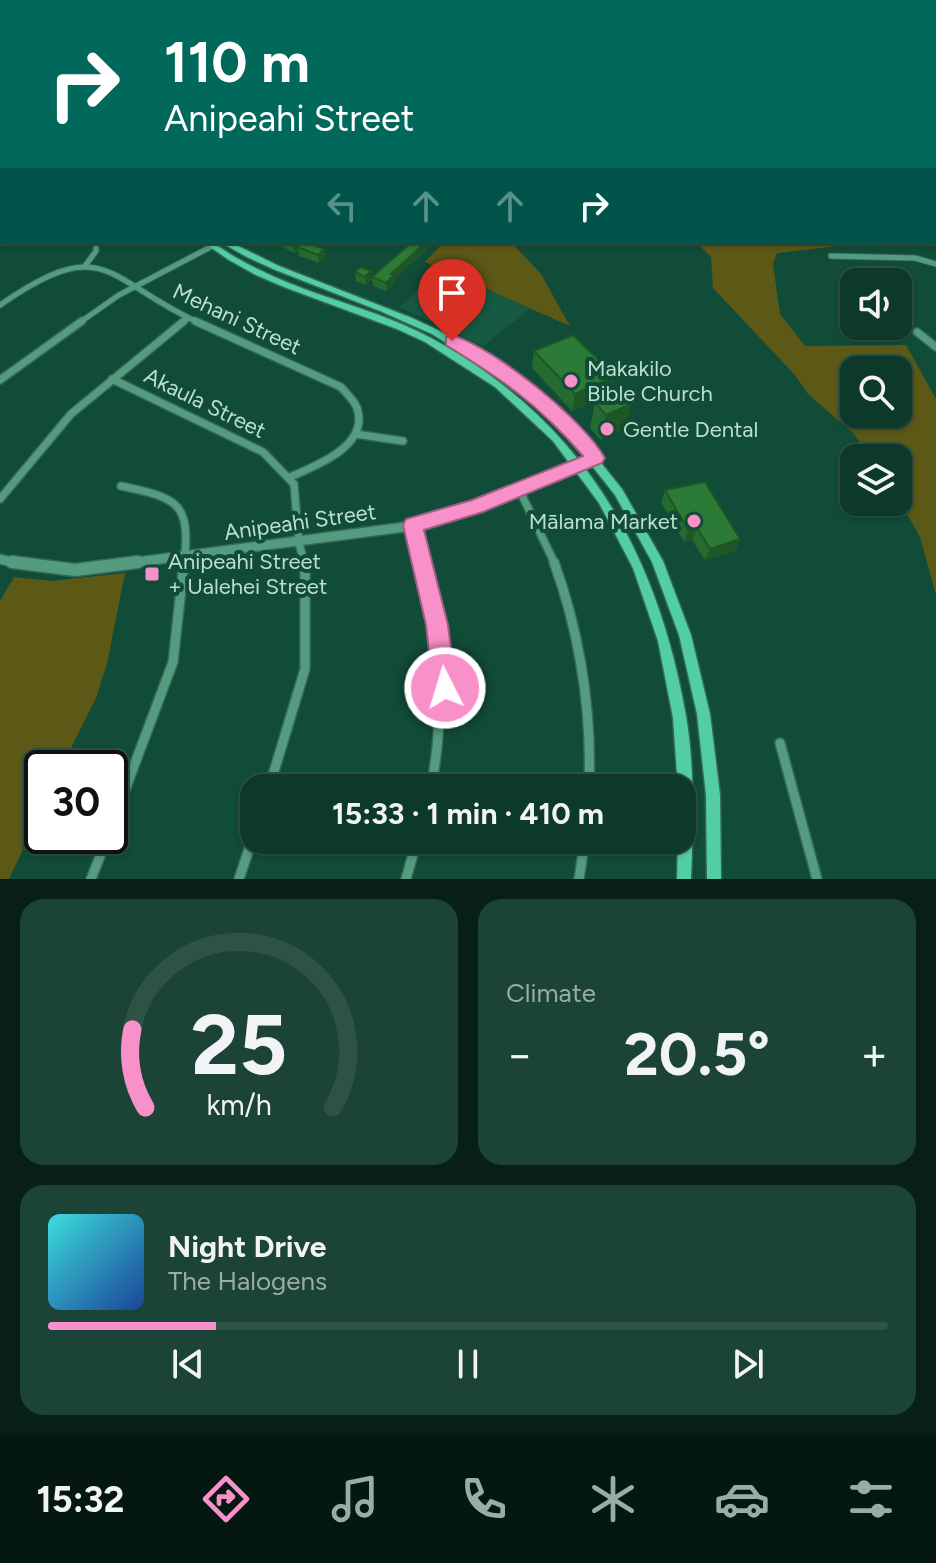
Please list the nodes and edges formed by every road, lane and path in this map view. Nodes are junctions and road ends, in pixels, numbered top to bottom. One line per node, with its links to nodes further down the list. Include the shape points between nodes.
1 (96, 244): 7 (street)
2 (214, 244): 8 (street)
3 (217, 244): 18 (main road, via 249,268 383,320 466,361 542,422)
4 (218, 244): 17 (main road, via 391,312 469,350 556,414)
5 (831, 256): 6 (street, via 915,258)
6 (936, 264)
7 (85, 266): 8 (street, Mehani Street, via 112,271); 9 (street, via 48,275)
8 (134, 286): 10 (street, Mehani Street); 14 (street)
9 (0, 305)
10 (186, 320): 13 (street); 15 (street, Mehani Street, via 341,387 357,407)
11 (917, 332): 12 (street)
12 (936, 347)
13 (112, 379): 19 (street, Akaula Street, via 263,452); 22 (street, via 71,414)
14 (0, 380)
15 (355, 434): 16 (street); 19 (street, via 332,458)
16 (403, 441)
17 (596, 458): 18 (street, Anipeahi Street); 41 (main road, via 635,517 669,584 699,683 711,764)
18 (580, 465): 21 (street, Anipeahi Street); 40 (main road, via 635,557 658,616 675,685 685,762)
19 (290, 477): 24 (street)
20 (121, 486): 25 (street, via 180,507 188,525)
21 (519, 489): 23 (street, Anipeahi Street); 30 (street, via 563,579 579,635 588,697)
22 (0, 499)
23 (413, 525): 24 (street, Anipeahi Street); 29 (street, via 442,655 443,724)
24 (299, 544): 25 (street, Anipeahi Street); 28 (street, via 305,557 305,669)
25 (186, 557): 26 (street, Anipeahi Street, via 75,570); 31 (street, via 171,670)
26 (0, 559)
27 (780, 743): 42 (street)
28 (273, 774)
29 (434, 774)
30 (589, 774)
31 (128, 783)
32 (101, 854): 36 (street)
33 (247, 854): 37 (street)
34 (413, 854): 38 (street)
35 (583, 854): 39 (street)
36 (91, 879)
37 (239, 879)
38 (406, 879)
39 (579, 879)
40 (684, 879)
41 (714, 879)
42 (817, 879)

